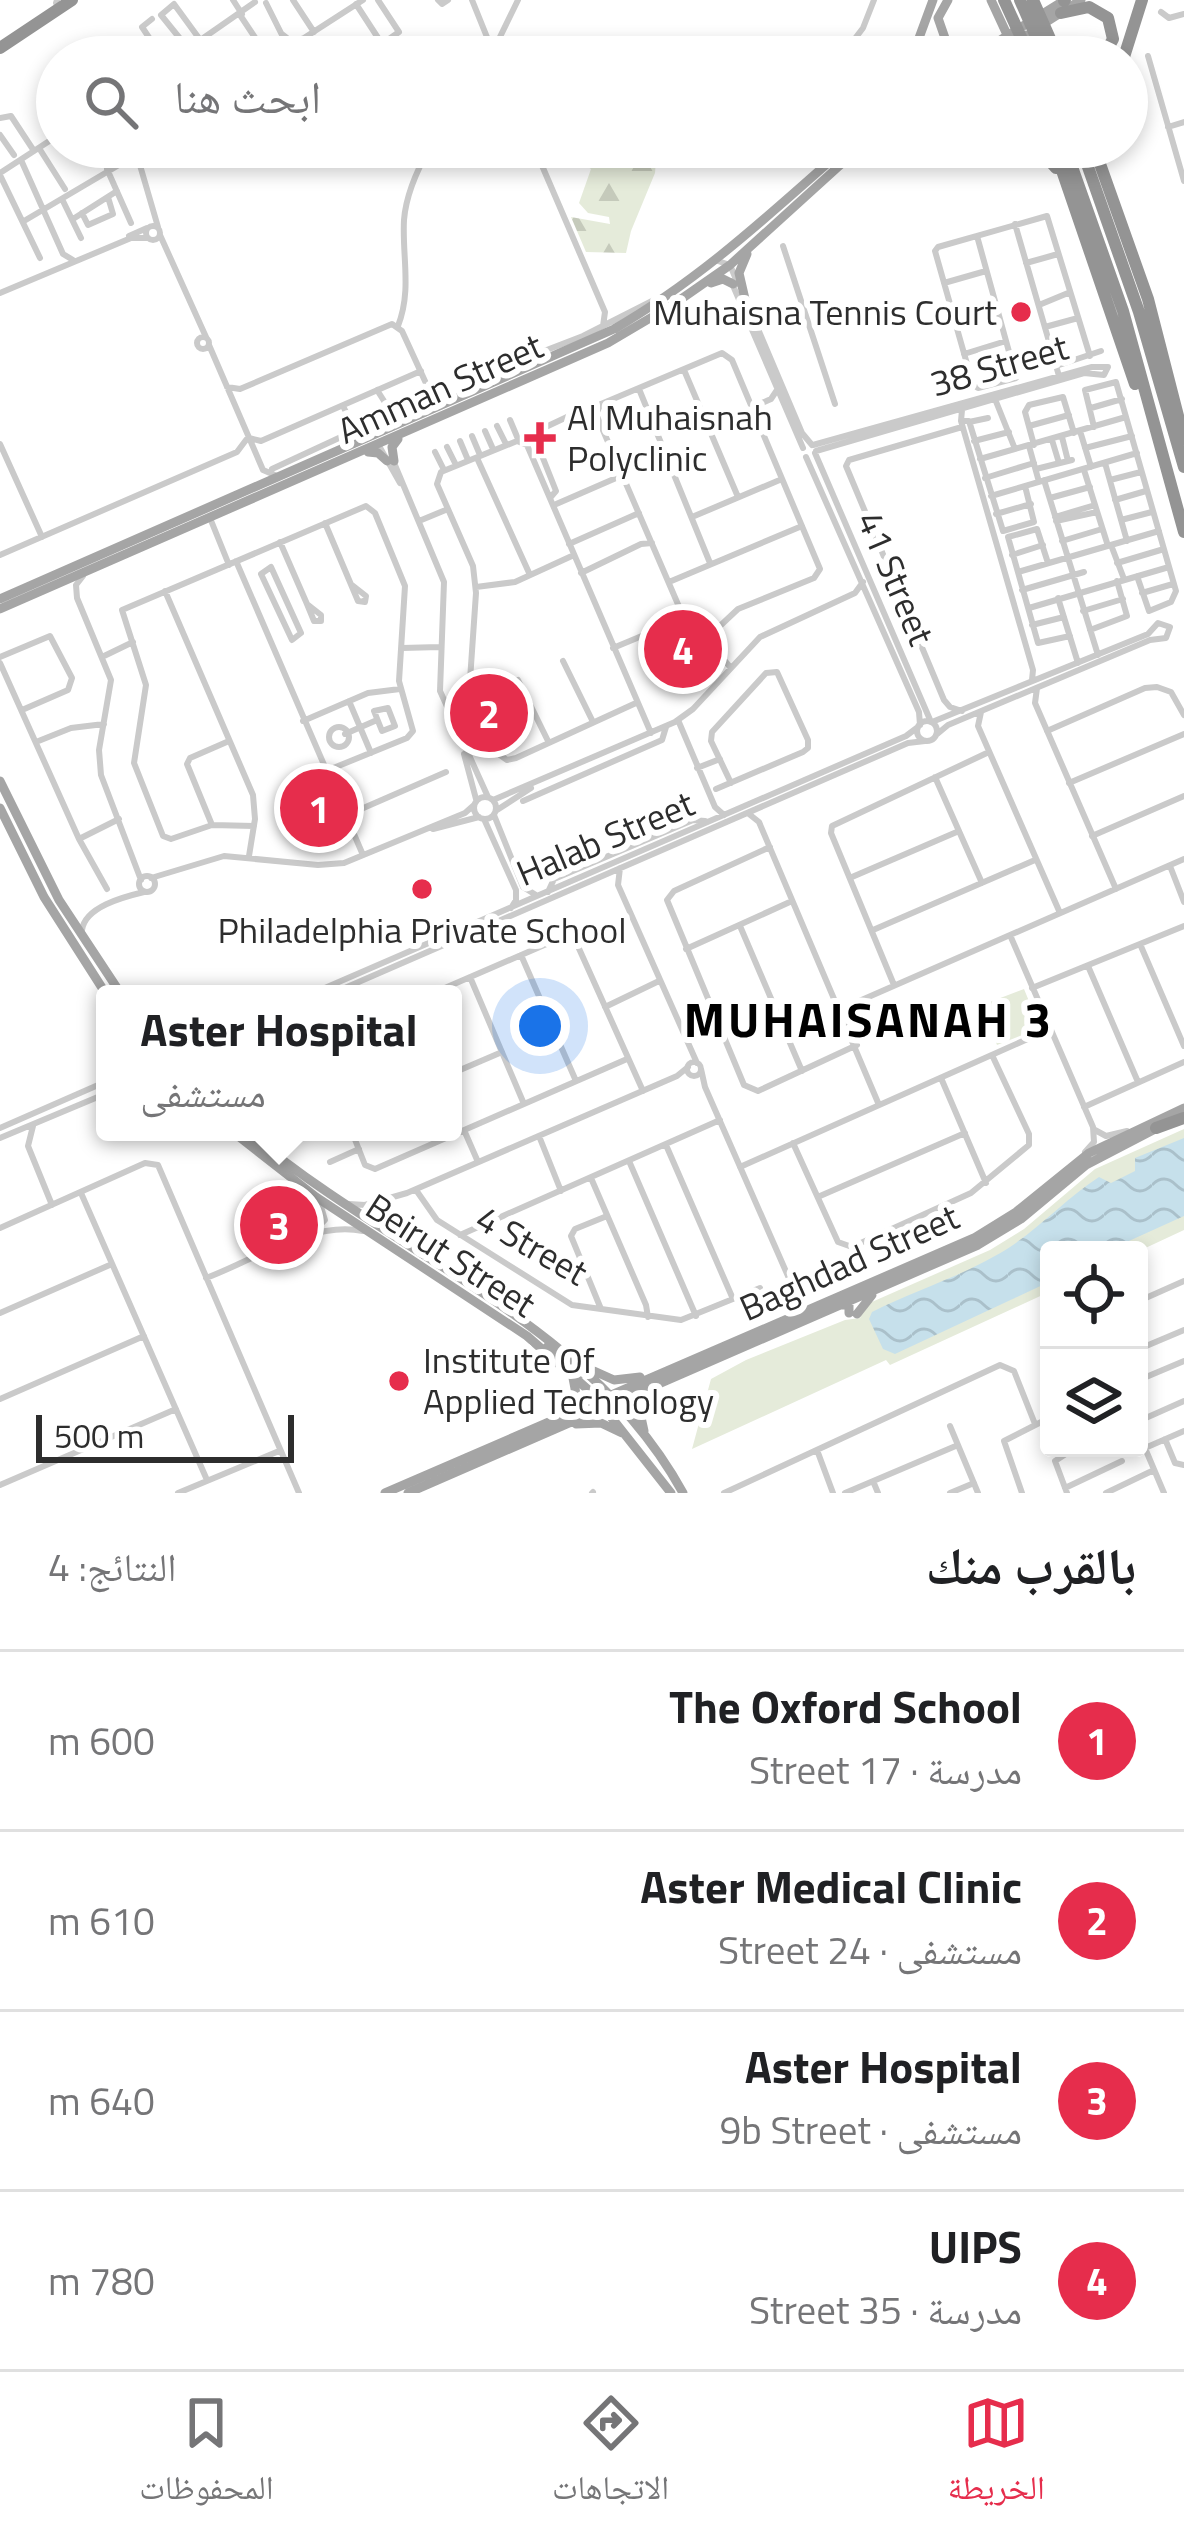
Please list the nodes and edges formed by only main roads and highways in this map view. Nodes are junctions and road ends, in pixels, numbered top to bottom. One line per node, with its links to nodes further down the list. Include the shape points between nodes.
1 (72, 0): 21 (highway)
2 (933, 0): 12 (main road)
3 (948, 0): 13 (main road, via 938,24)
4 (988, 0): 14 (main road)
5 (1004, 0): 15 (highway)
6 (1020, 0): 17 (highway)
7 (1033, 0): 18 (highway)
8 (1081, 0): 11 (main road)
9 (1142, 0): 20 (highway)
10 (58, 1): 21 (highway)
11 (1060, 6): 16 (main road); 19 (highway, via 1090,7 1108,18)
12 (920, 36)
13 (945, 36)
14 (1002, 36)
15 (1020, 36)
16 (1022, 36)
17 (1036, 36)
18 (1049, 36)
19 (1112, 36)
20 (1131, 36)
21 (0, 47)
22 (824, 168): 33 (main road, Amman Street)
23 (837, 168): 32 (main road, Amman Street)
24 (1055, 168): 30 (highway)
25 (1061, 168): 30 (highway)
26 (1073, 168): 41 (highway)
27 (1088, 168): 45 (highway)
28 (1102, 168): 31 (highway)
29 (1109, 168): 31 (highway)
30 (1069, 194): 41 (highway)
31 (1123, 222): 37 (highway)
32 (750, 248): 33 (main road, Amman Street); 36 (main road, via 739,270)
33 (725, 262): 35 (main road, Amman Street); 38 (main road, Amman Street, via 614,329)
34 (733, 284): 35 (main road, via 718,279)
35 (691, 293): 39 (main road, Amman Street, via 598,348)
36 (745, 299)
37 (1164, 356): 40 (highway); 43 (highway)
38 (529, 368): 39 (main road, Amman Street); 42 (main road)
39 (420, 416): 42 (main road, Amman Street); 44 (main road, via 395,442 390,461 373,452)
40 (1184, 417)
41 (1156, 428): 46 (highway)
42 (382, 439): 44 (main road, Amman Street); 47 (main road, Amman Street)
43 (1184, 439)
44 (346, 458): 47 (main road, Amman Street)
45 (1184, 467)
46 (1184, 532)
47 (0, 604)
48 (6, 790): 51 (main road)
49 (0, 808): 52 (main road)
50 (36, 842): 51 (main road)
51 (35, 856): 53 (main road)
52 (100, 985)
53 (114, 985)
54 (1184, 1114): 55 (highway); 64 (main road, Baghdad Street, via 1079,1159 988,1230)
55 (1156, 1128): 59 (main road, Baghdad Street, via 1087,1165 993,1238)
56 (246, 1141): 58 (main road, Beirut Street)
57 (259, 1141): 58 (main road, Beirut Street)
58 (321, 1195): 61 (main road, Beirut Street); 62 (main road, Beirut Street)
59 (877, 1289): 60 (main road, Baghdad Street); 60 (main road)
60 (848, 1310): 65 (main road, Baghdad Street)
61 (527, 1336): 63 (main road, Beirut Street); 66 (main road)
62 (574, 1358): 64 (main road, via 614,1380); 66 (main road, Beirut Street)
63 (571, 1373): 66 (main road, Beirut Street); 69 (main road, via 572,1404)
64 (662, 1373): 66 (main road, Baghdad Street)
65 (656, 1386): 66 (main road, Baghdad Street); 68 (main road, via 639,1408)
66 (608, 1401): 67 (main road, Baghdad Street); 68 (main road, Beirut Street); 69 (main road, Baghdad Street); 70 (main road)
67 (570, 1423): 68 (main road, via 605,1424); 71 (main road, Baghdad Street)
68 (640, 1439): 70 (main road, Beirut Street)
69 (502, 1442): 72 (main road, Baghdad Street)
70 (674, 1488): 74 (main road, Beirut Street)
71 (423, 1489): 73 (main road, Baghdad Street)
72 (385, 1493)
73 (408, 1493)
74 (683, 1493)

